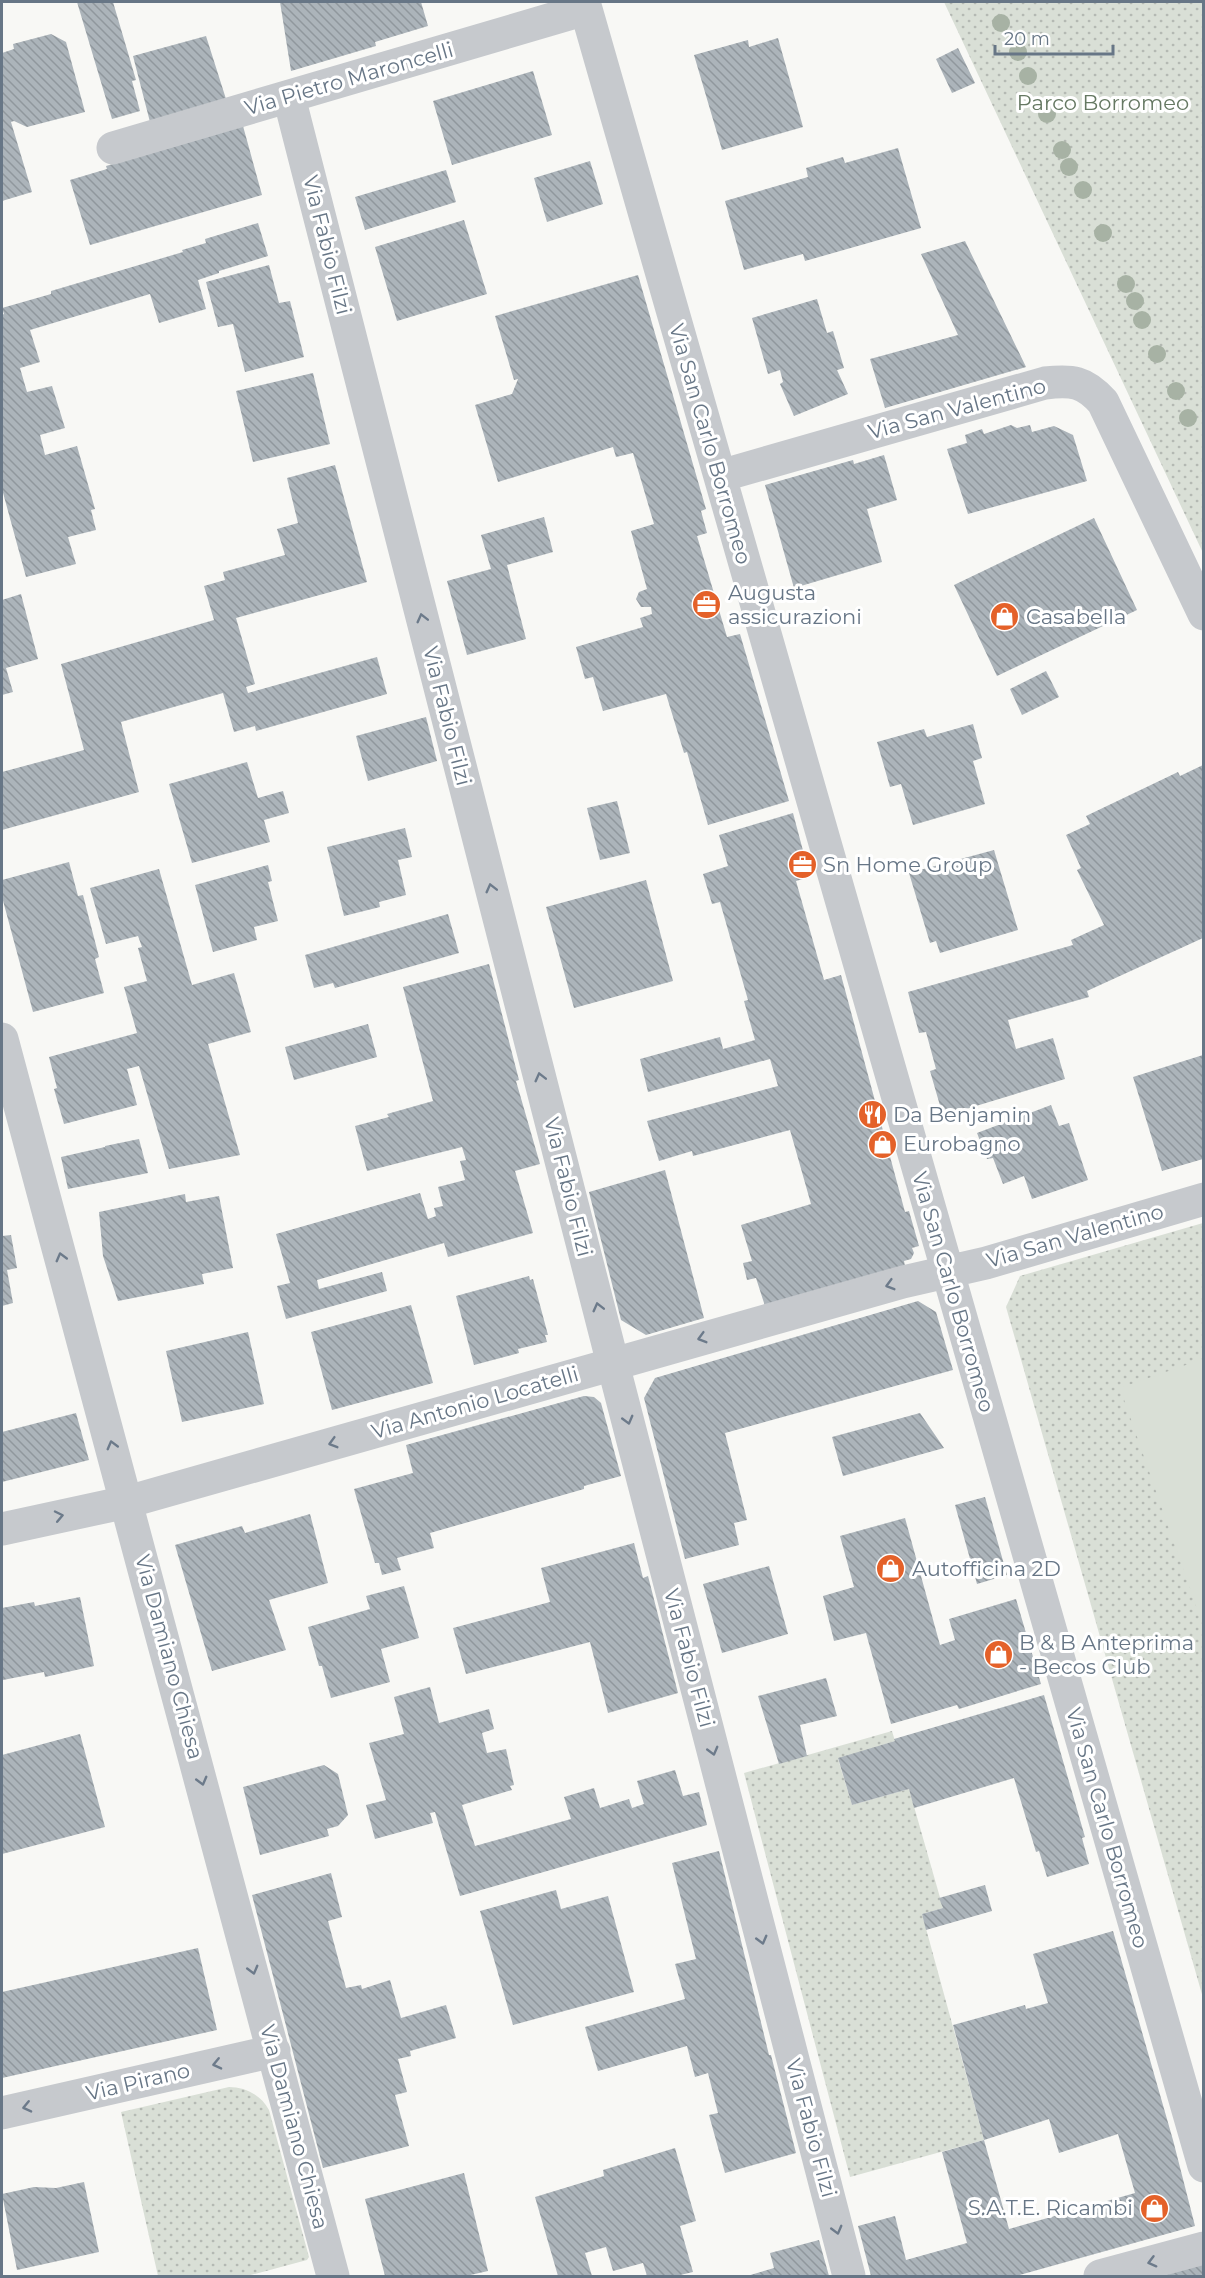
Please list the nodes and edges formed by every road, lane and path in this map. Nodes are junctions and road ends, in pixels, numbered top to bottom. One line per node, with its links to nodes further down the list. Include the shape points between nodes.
1 (585, 5): 2 (street, Via Pietro Maroncelli); 4 (street, Via San Carlo Borromeo)
2 (289, 97): 3 (street, Via Pietro Maroncelli); 9 (street, Via Fabio Filzi, one-way to 2)
3 (113, 148)
4 (720, 476): 5 (street, Via San Valentino, via 1045,383 1070,381 1103,402); 8 (street, Via San Carlo Borromeo)
5 (1203, 614)
6 (2, 1039): 10 (street, Via Damiano Chiesa, one-way to 6)
7 (1203, 1198): 8 (street, Via San Valentino)
8 (947, 1272): 9 (street, Via Antonio Locatelli, one-way to 9); 14 (street, Via San Carlo Borromeo)
9 (613, 1364): 10 (street, Via Antonio Locatelli, one-way to 10); 17 (street, Via Fabio Filzi, one-way to 17)
10 (127, 1502): 11 (street, Via Antonio Locatelli, one-way to 10); 12 (street, Via Damiano Chiesa, one-way to 12)
11 (2, 1529)
12 (274, 2050): 13 (street, Via Pirano, one-way to 13); 16 (street, Via Damiano Chiesa)
13 (2, 2113)
14 (1203, 2166)
15 (1203, 2248): 18 (street, one-way to 18)
16 (333, 2277)
17 (849, 2277)
18 (1100, 2277)

